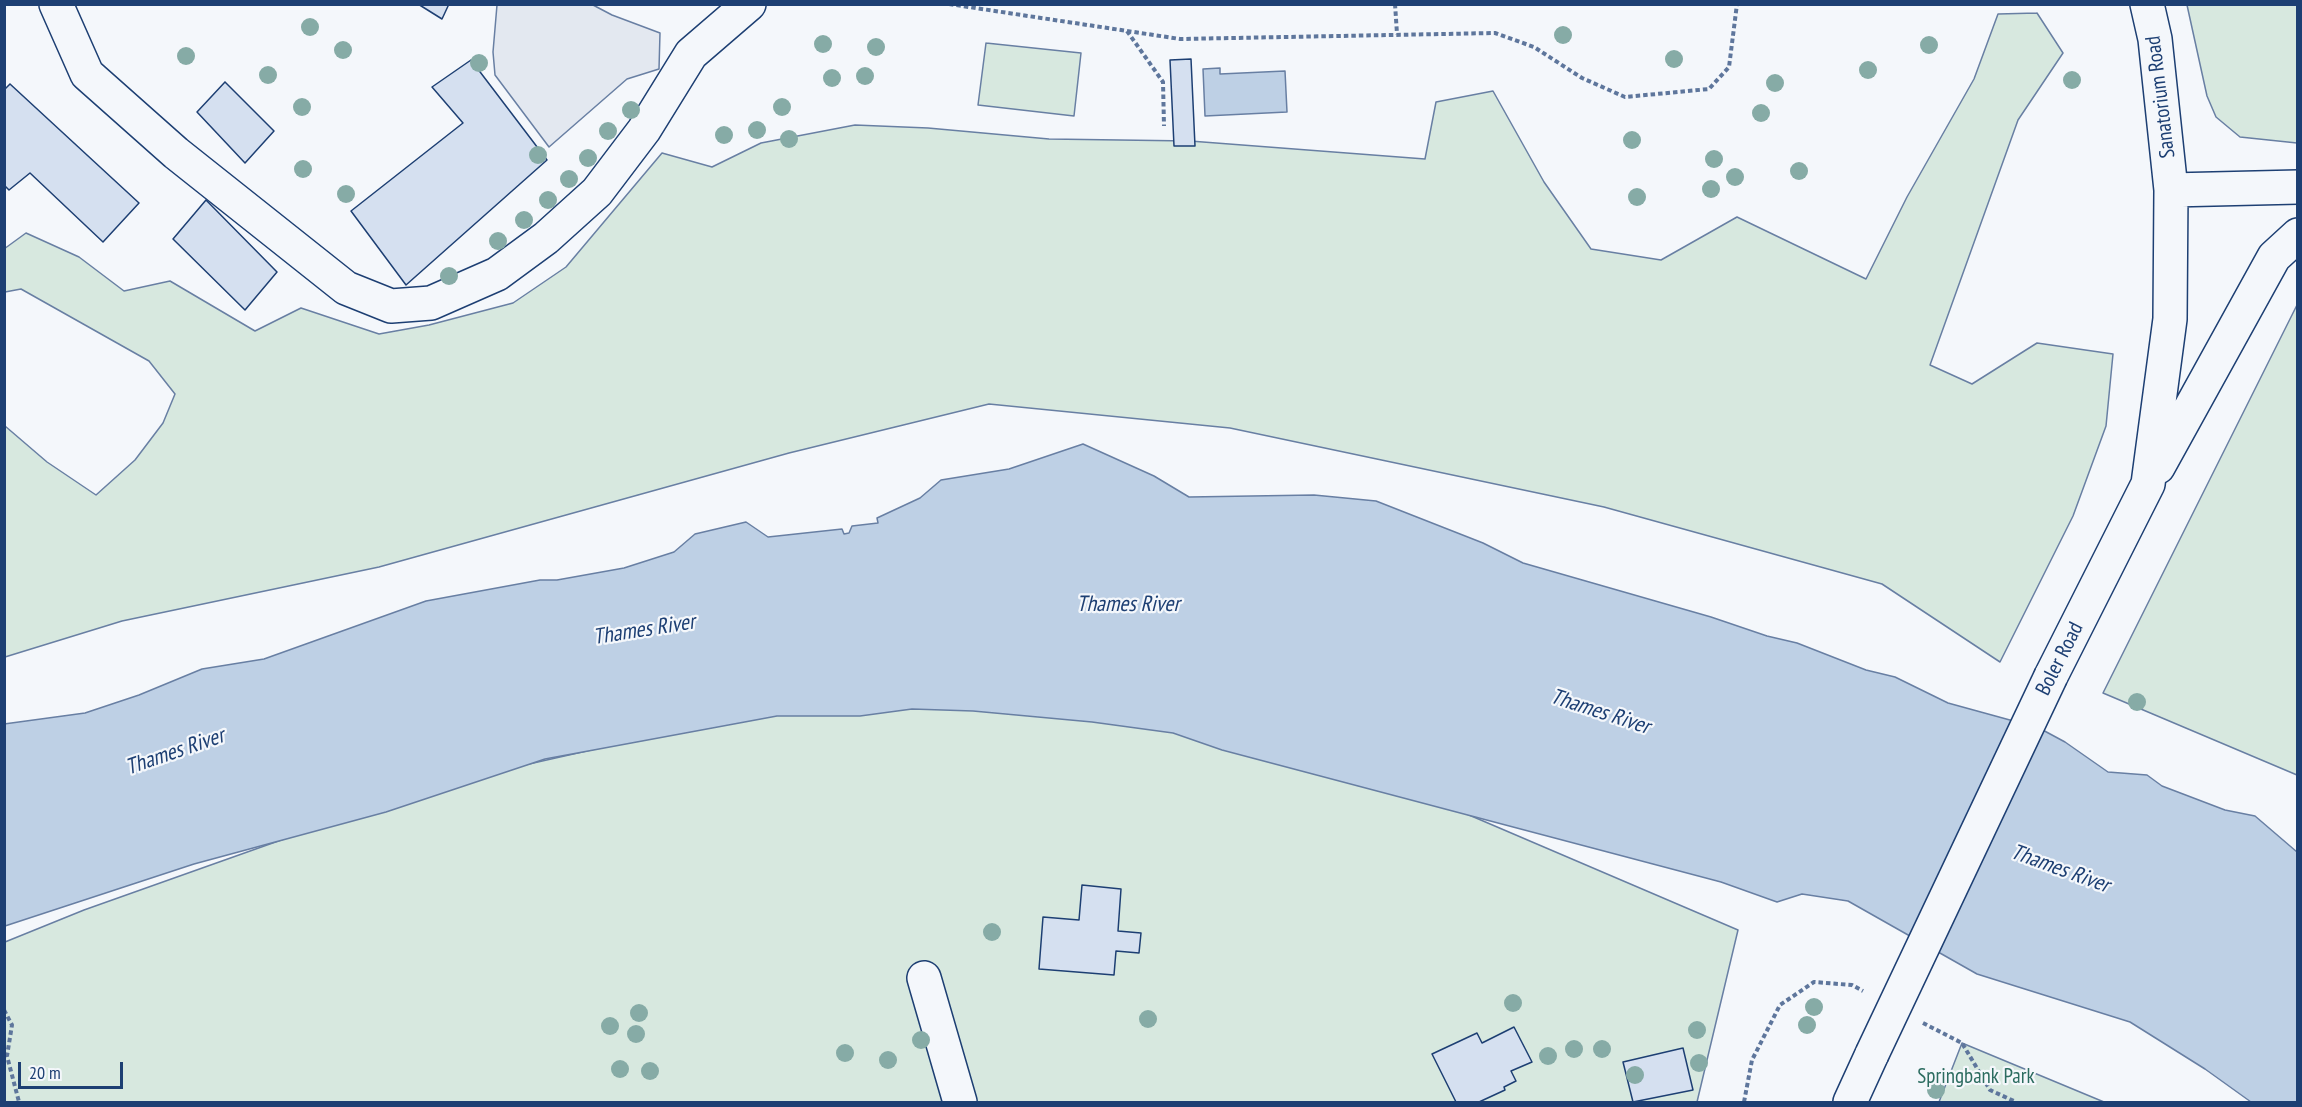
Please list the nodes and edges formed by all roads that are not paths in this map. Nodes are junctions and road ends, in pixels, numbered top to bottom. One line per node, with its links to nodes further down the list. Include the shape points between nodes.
1 (56, 4): 2 (main road, via 87,74 176,153 346,288 391,306 431,303 496,274 546,238 597,192 644,130 692,54)
2 (748, 4)
3 (2146, 4): 5 (main road, Sanatorium Road, via 2155,39)
4 (2298, 187): 5 (main road)
5 (2171, 190): 7 (main road, Boler Road, via 2170,319)
6 (2298, 235): 7 (main road, via 2274,256)
7 (2148, 484): 10 (main road, Boler Road, bridge, via 2050,676)
8 (924, 978): 9 (main road)
9 (960, 1102)
10 (1850, 1102)

